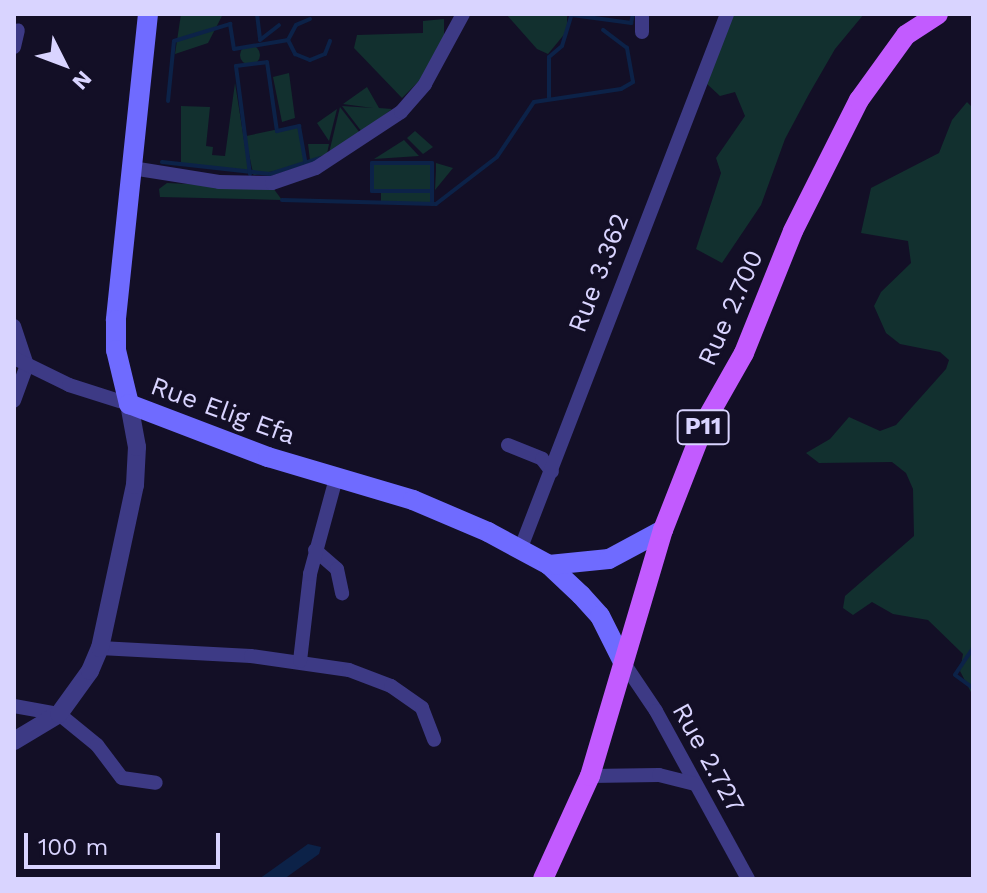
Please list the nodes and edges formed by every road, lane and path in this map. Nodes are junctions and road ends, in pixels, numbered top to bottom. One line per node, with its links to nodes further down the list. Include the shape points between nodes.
1 (148, 14): 9 (main road, Rue Elig Efa)
2 (463, 14): 9 (street, via 425,84 401,112 316,168 272,183 219,182)
3 (642, 14): 7 (street)
4 (727, 14): 15 (street, Rue 3.362)
5 (938, 14): 17 (main road, Rue 2.700 / P11, via 906,35 859,100 793,231 744,353 706,420)
6 (18, 30): 8 (street)
7 (642, 32)
8 (14, 47)
9 (132, 168): 13 (main road, Rue Elig Efa, via 116,350)
10 (14, 326): 11 (street)
11 (20, 362): 12 (street); 13 (street)
12 (14, 401)
13 (129, 404): 16 (main road, Rue Elig Efa); 22 (street, via 137,447 135,485)
14 (508, 445): 15 (street, via 542,459)
15 (552, 472): 19 (street, Rue 3.362)
16 (336, 478): 18 (street); 19 (main road, Rue Elig Efa, via 451,515)
17 (663, 530): 20 (main road, via 609,559); 24 (main road, Rue 2.700 / P11)
18 (315, 550): 21 (street, via 337,569); 23 (street)
19 (520, 550): 20 (main road, Rue Elig Efa)
20 (549, 565): 24 (main road, Rue Elig Efa, via 600,616)
21 (342, 593)
22 (100, 648): 23 (street); 26 (street)
23 (300, 661): 27 (street, via 349,670 391,686 422,708)
24 (623, 662): 29 (main road, Rue 2.700 / P11); 31 (street, Rue 2.727)
25 (14, 706): 26 (street)
26 (59, 714): 28 (street); 30 (street, via 97,745 122,778)
27 (434, 740)
28 (14, 741)
29 (590, 776): 31 (street, via 659,775); 32 (main road, Rue 2.700 / P11)
30 (156, 783)
31 (695, 784): 33 (street, Rue 2.727)
32 (543, 879)
33 (748, 879)

